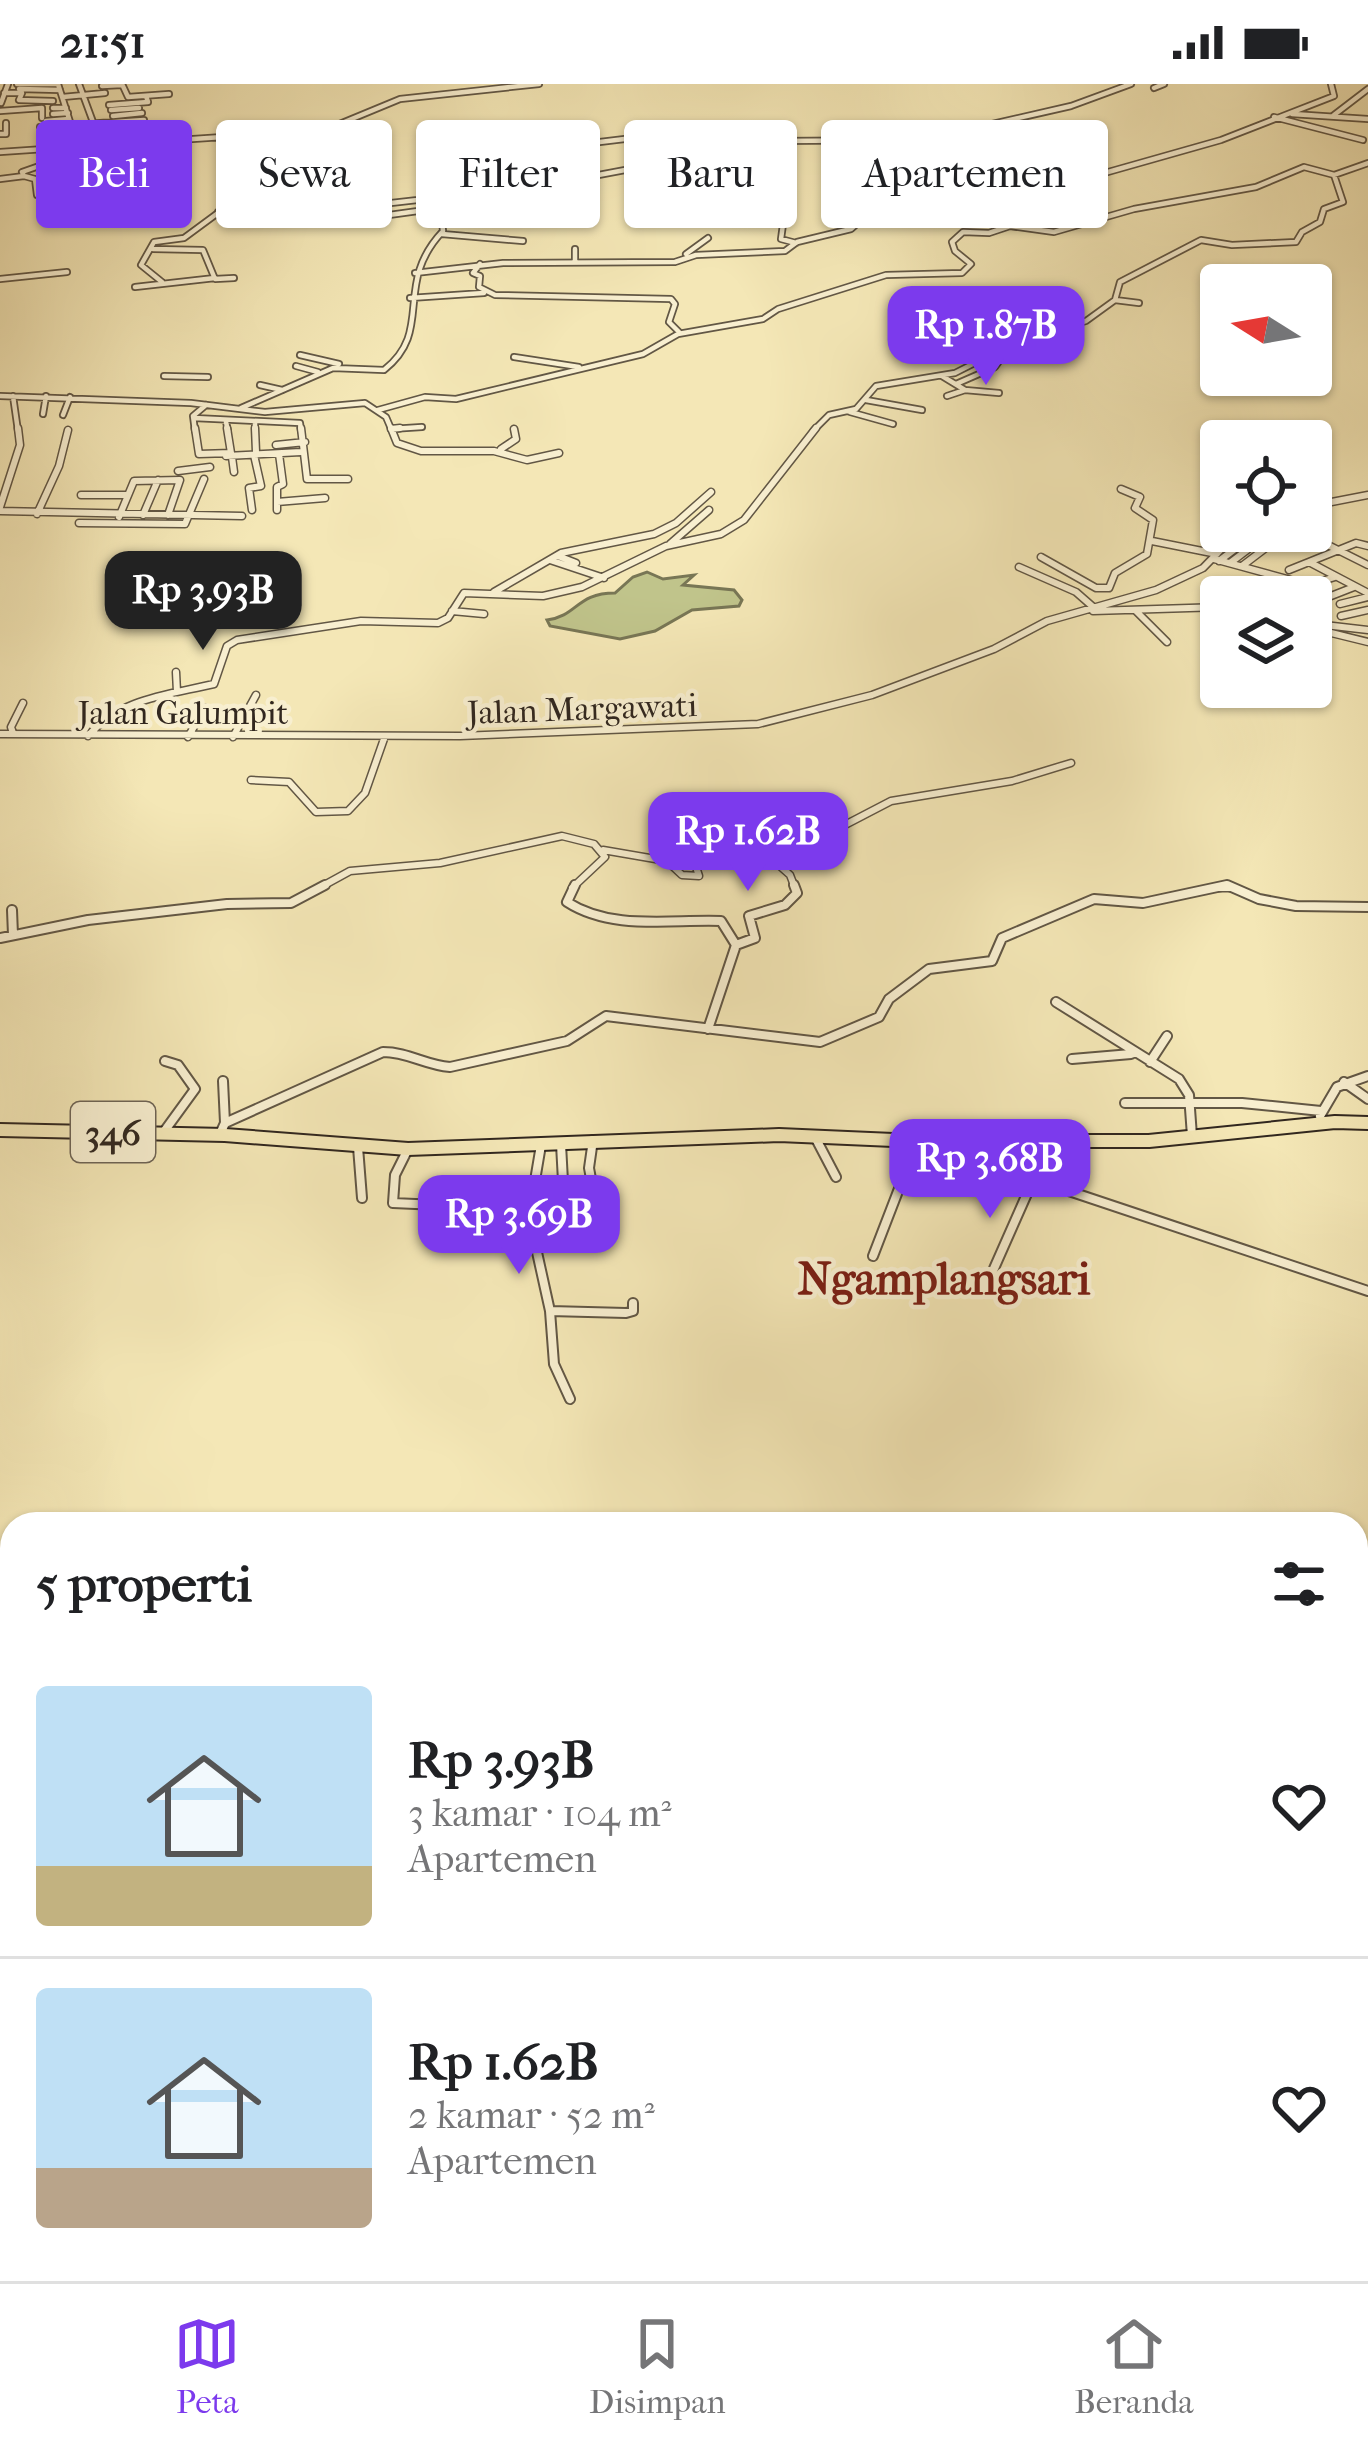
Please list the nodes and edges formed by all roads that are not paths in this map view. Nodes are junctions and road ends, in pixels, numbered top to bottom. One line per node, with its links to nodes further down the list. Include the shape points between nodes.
1 (79, 84): 15 (street)
2 (122, 84): 10 (street); 16 (street, via 128,97)
3 (539, 84): 7 (street)
4 (1131, 84): 20 (street)
5 (1164, 84): 11 (street)
6 (1331, 84): 22 (street, via 1328,100)
7 (495, 86): 9 (street)
8 (17, 87): 17 (street, via 58,85)
9 (480, 87): 31 (street, via 390,101)
10 (103, 88): 15 (street); 19 (street)
11 (1154, 88)
12 (1368, 89): 23 (street)
13 (169, 94): 16 (street)
14 (3, 95): 18 (street); 18 (street)
15 (83, 95): 17 (street); 29 (street)
16 (146, 96): 19 (street, via 148,102)
17 (56, 101): 18 (street); 18 (street); 21 (street); 21 (street)
18 (20, 104): 21 (street, via 42,108 44,119); 25 (street)
19 (112, 112): 30 (street, via 142,114)
20 (1034, 112): 24 (street); 32 (street)
21 (68, 116): 27 (street); 28 (street)
22 (1276, 116): 23 (street); 36 (street); 55 (street, via 1101,174 935,182 879,203 851,229)
23 (1333, 116): 26 (street)
24 (1047, 118)
25 (23, 119)
26 (1368, 119)
27 (59, 120)
28 (85, 120)
29 (92, 120)
30 (105, 120)
31 (354, 120)
32 (998, 120)
33 (2, 122): 34 (street)
34 (0, 134)
35 (821, 140): 37 (street, via 699,130)
36 (1363, 140)
37 (600, 142)
38 (821, 142): 44 (street, via 668,154)
39 (33, 151): 40 (street); 41 (street); 43 (street)
40 (36, 151)
41 (0, 153)
42 (1368, 163): 45 (street)
43 (35, 168): 46 (street)
44 (600, 175)
45 (1334, 175): 70 (street, via 1342,202 1324,209 1296,242 1202,240 1120,282); 72 (street, via 1305,167 1256,187 1054,232 963,232 952,242 971,264 962,273 886,275 763,319)
46 (24, 176): 47 (street); 48 (street)
47 (0, 179)
48 (36, 186)
49 (216, 214): 56 (street, via 182,241 156,241)
50 (441, 228): 52 (street)
51 (782, 228): 55 (street, via 781,239)
52 (441, 234): 54 (street); 62 (street, via 424,248)
53 (708, 238): 58 (street)
54 (523, 241)
55 (796, 243): 58 (street, via 763,255)
56 (153, 249): 63 (street, via 203,250); 66 (street, via 141,265)
57 (575, 249): 59 (street)
58 (687, 257): 59 (street)
59 (574, 261): 60 (street)
60 (480, 264): 62 (street); 68 (street, via 473,274)
61 (67, 272): 65 (street)
62 (416, 273): 69 (street)
63 (214, 278): 64 (street); 66 (street)
64 (234, 278)
65 (0, 279)
66 (162, 281): 67 (street)
67 (135, 287)
68 (485, 292): 69 (street); 72 (street, via 646,292 674,301 669,322)
69 (410, 298): 77 (street, via 413,332 398,359 381,371)
70 (1115, 300): 71 (street); 73 (street, via 1090,319)
71 (1139, 303)
72 (680, 333): 78 (street, via 648,353)
73 (1011, 344): 81 (street); 83 (street, via 995,368)
74 (300, 355): 77 (street)
75 (514, 357): 78 (street)
76 (296, 366): 79 (street)
77 (345, 367): 79 (street)
78 (580, 367): 102 (street)
79 (321, 373): 86 (street)
80 (164, 376): 82 (street)
81 (942, 376): 83 (street); 96 (street, via 880,384)
82 (208, 377)
83 (956, 384): 85 (street)
84 (260, 385): 86 (street)
85 (965, 390): 88 (street); 93 (street)
86 (284, 391): 101 (street)
87 (170, 392): 97 (street)
88 (999, 392)
89 (0, 396): 90 (street)
90 (13, 396): 91 (street); 141 (street, via 20,446)
91 (46, 396): 94 (street); 106 (street)
92 (368, 396): 98 (street)
93 (947, 396)
94 (70, 397): 95 (street); 108 (street)
95 (138, 400): 97 (street); 109 (street)
96 (865, 400): 100 (street); 105 (street)
97 (164, 401): 99 (street)
98 (358, 403): 102 (street); 104 (street)
99 (207, 404): 101 (street); 110 (street)
100 (910, 406): 103 (street); 107 (street)
101 (239, 409): 104 (street)
102 (378, 410): 116 (street)
103 (922, 410)
104 (258, 411): 112 (street)
105 (848, 412): 114 (street); 153 (street, via 831,414 800,445 738,525)
106 (43, 414)
107 (900, 414)
108 (63, 415)
109 (127, 415)
110 (194, 418): 111 (street); 125 (street, via 199,454)
111 (226, 422): 112 (street); 125 (street)
112 (246, 422): 113 (street)
113 (255, 423): 119 (street, via 300,423); 125 (street, via 259,451)
114 (893, 424)
115 (422, 427): 116 (street)
116 (391, 429): 121 (street, via 399,445 416,450)
117 (514, 429): 121 (street, via 516,440)
118 (68, 430): 144 (street)
119 (305, 442): 120 (street); 122 (street)
120 (276, 445)
121 (499, 450): 123 (street, via 524,462)
122 (301, 452): 124 (street); 132 (street, via 307,479)
123 (559, 453)
124 (279, 454): 126 (street); 139 (street, via 284,484 277,506)
125 (231, 455): 126 (street); 127 (street); 130 (street)
126 (254, 455): 142 (street, via 260,486 249,488)
127 (208, 457): 128 (street); 129 (street, via 211,470)
128 (189, 459)
129 (178, 471)
130 (234, 472)
131 (204, 479): 148 (street)
132 (348, 479)
133 (158, 480): 137 (street, via 134,481); 146 (street); 147 (street, via 180,480)
134 (1121, 489): 152 (street, via 1140,496 1135,508 1152,518)
135 (711, 492): 161 (street, via 647,536)
136 (81, 495): 137 (street)
137 (128, 495): 145 (street)
138 (1368, 495): 140 (street)
139 (325, 497)
140 (1332, 502)
141 (0, 509): 144 (street)
142 (252, 510)
143 (709, 510): 153 (street)
144 (38, 514): 145 (street)
145 (120, 514): 146 (street); 151 (street)
146 (143, 515): 147 (street)
147 (167, 515): 148 (street)
148 (190, 515): 149 (street); 151 (street, via 181,525)
149 (242, 516)
150 (80, 523): 151 (street)
151 (116, 524)
152 (1152, 541): 162 (street, via 1104,590); 163 (street)
153 (669, 545): 175 (street)
154 (1332, 546): 156 (street)
155 (1368, 546): 156 (street)
156 (1338, 549): 165 (street); 168 (street)
157 (1222, 552): 163 (street)
158 (1227, 552): 163 (street, Jalan Margawati)
159 (1244, 552): 167 (street)
160 (1260, 552): 169 (street)
161 (556, 555): 164 (street); 166 (street)
162 (1041, 557)
163 (1217, 558): 167 (street); 182 (street, Jalan Margawati, via 1182,580)
164 (548, 560): 175 (street); 177 (street)
165 (1310, 562): 171 (street); 174 (street)
166 (576, 563)
167 (1229, 563): 169 (street)
168 (1368, 565)
169 (1241, 566): 172 (street)
170 (1018, 567): 182 (street)
171 (1289, 570)
172 (1265, 573): 173 (street); 174 (street, via 1313,586)
173 (1262, 576)
174 (1336, 576): 176 (street)
175 (604, 578): 177 (street, via 544,600)
176 (1356, 586): 178 (street); 179 (street)
177 (493, 593): 184 (street, via 464,593)
178 (1368, 595): 180 (street)
179 (1332, 596)
180 (1340, 604)
181 (1200, 605): 186 (street)
182 (1093, 607): 185 (street, Jalan Margawati)
183 (1368, 610): 188 (street)
184 (452, 611): 187 (street); 195 (street, via 423,626 365,621 237,640 227,646 214,685)
185 (1080, 611): 186 (street); 203 (street, Jalan Margawati, via 947,668 800,714 722,727)
186 (1136, 611): 192 (street)
187 (484, 614)
188 (1341, 616)
189 (1332, 626): 190 (street)
190 (1366, 626)
191 (1332, 632): 193 (street)
192 (1167, 642)
193 (1368, 642)
194 (176, 672): 195 (street)
195 (177, 692): 201 (street, via 103,717)
196 (256, 695): 204 (street)
197 (22, 703): 200 (street)
198 (205, 708): 205 (street)
199 (0, 734): 200 (street, Jalan Galumpit)
200 (14, 734): 201 (street, Jalan Galumpit)
201 (88, 736): 205 (street, Jalan Galumpit)
202 (365, 736): 203 (street, Jalan Margawati); 204 (street, Jalan Galumpit)
203 (385, 736): 207 (street, via 365,793 346,812 316,812 284,780)
204 (233, 737): 205 (street, Jalan Galumpit)
205 (187, 738)
206 (1072, 763): 210 (street, via 896,799 798,839)
207 (251, 780)
208 (599, 847): 211 (street); 214 (street, via 562,836 440,863 350,871 290,903 232,903); 216 (street, via 604,862 569,890 574,909 620,919 721,921)
209 (693, 858): 210 (street, via 737,851); 211 (street); 211 (street, via 700,876 684,876)
210 (772, 859): 216 (street, via 797,893 749,916 756,935)
211 (667, 861)
212 (1368, 907): 218 (street, via 1296,906 1227,885 1142,903 1094,899 1002,938 992,961 929,969 879,1017 820,1042)
213 (12, 910): 214 (street)
214 (12, 932): 215 (street)
215 (0, 938)
216 (737, 943): 218 (street)
217 (1056, 1002): 220 (street)
218 (708, 1028): 233 (street, via 613,1015 567,1041 450,1066 383,1052)
219 (1167, 1036): 223 (street)
220 (1132, 1054): 221 (street); 223 (street)
221 (1072, 1059)
222 (166, 1061): 234 (street, via 196,1089)
223 (1150, 1062): 229 (street, via 1179,1079)
224 (1368, 1076): 226 (street)
225 (223, 1081): 233 (street)
226 (1343, 1082): 227 (street); 230 (street)
227 (1368, 1099)
228 (1125, 1103): 229 (street)
229 (1190, 1103): 230 (street, via 1242,1102); 236 (street)
230 (1320, 1117): 231 (main road, 346); 236 (main road, 346)
231 (1368, 1123)
232 (0, 1130): 234 (main road, 346)
233 (225, 1132): 234 (main road, 346); 242 (main road, 346)
234 (163, 1133)
235 (815, 1136): 237 (main road, 346); 238 (main road, 346); 244 (street)
236 (1192, 1138): 239 (main road, 346)
237 (593, 1140): 240 (main road, 346); 246 (street)
238 (903, 1140): 239 (main road, 346); 250 (street, via 900,1186)
239 (980, 1141): 245 (street, via 984,1161)
240 (561, 1142): 241 (main road, 346); 248 (street)
241 (541, 1143): 243 (main road, 346); 249 (street)
242 (358, 1148): 243 (main road, 346); 247 (street)
243 (408, 1149): 249 (street, via 393,1203)
244 (836, 1177)
245 (1034, 1178): 251 (street); 252 (street)
246 (594, 1195)
247 (362, 1198)
248 (565, 1200)
249 (534, 1201): 254 (street, via 530,1220)
250 (873, 1256)
251 (988, 1282)
252 (1368, 1291)
253 (633, 1303): 254 (street, via 626,1313)
254 (550, 1311): 255 (street, via 554,1364)
255 (570, 1399)

